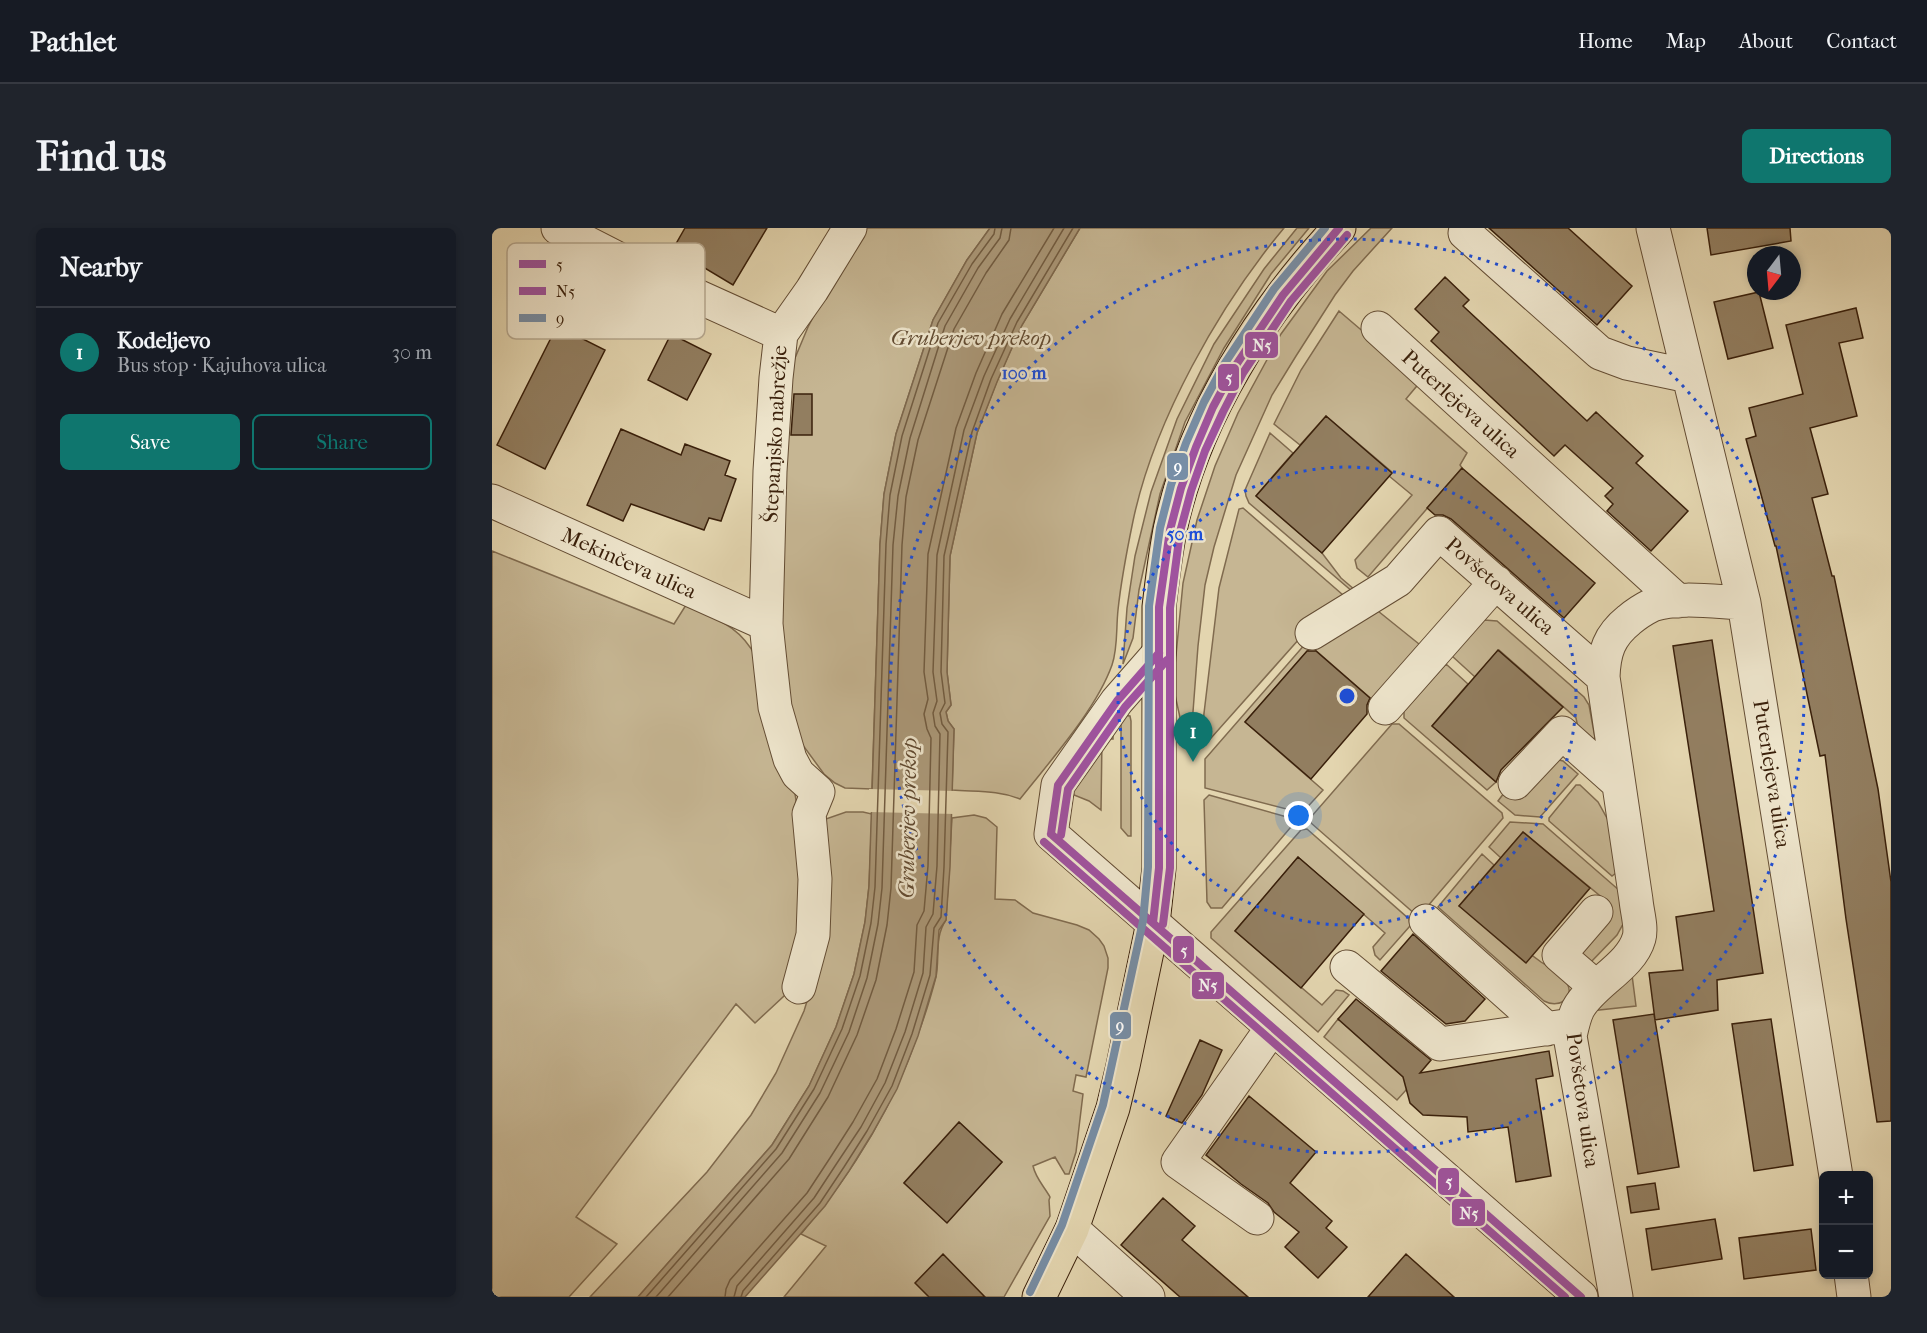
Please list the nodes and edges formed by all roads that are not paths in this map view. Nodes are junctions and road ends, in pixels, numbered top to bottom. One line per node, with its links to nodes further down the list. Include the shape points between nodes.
1 (558, 228): 6 (street)
2 (850, 228): 9 (street, Štepanjsko nabrežje)
3 (1339, 228): 17 (main road, via 1265,320 1207,421 1170,530 1159,607)
4 (1653, 228): 10 (street, Puterlejeva ulica)
5 (1465, 233): 10 (street, via 1600,353)
6 (587, 243)
7 (705, 300): 9 (street)
8 (1378, 328): 13 (street, Puterlejeva ulica)
9 (781, 334): 15 (street, Štepanjsko nabrežje, via 770,471)
10 (1689, 376): 14 (street, Puterlejeva ulica)
11 (492, 501): 15 (street, Mekinčeva ulica)
12 (1496, 582): 16 (street, Povšetova ulica, via 1439,533 1398,580); 18 (street, Povšetova ulica); 19 (street)
13 (1678, 601): 14 (street, Povšetova ulica); 18 (street, Povšetova ulica, via 1653,605 1622,625 1609,644)
14 (1744, 603): 30 (street, Puterlejeva ulica)
15 (766, 624): 26 (street, Štepanjsko nabrežje, via 775,707 790,759 798,774 818,792 809,814 813,934)
16 (1312, 633)
17 (1159, 653): 24 (main road, via 1159,868); 24 (street, via 1117,700 1058,785 1051,834)
18 (1603, 677): 21 (street, Povšetova ulica)
19 (1385, 708)
20 (1515, 783): 21 (street, via 1562,734)
21 (1618, 783): 27 (street, Povšetova ulica, via 1639,938 1630,955)
22 (1596, 912): 27 (street, via 1559,955)
23 (1426, 921): 28 (street)
24 (1152, 923): 29 (street); 32 (main road, via 1124,1066)
25 (1347, 967): 28 (street, via 1440,1044)
26 (800, 987)
27 (1596, 987): 28 (street, Povšetova ulica)
28 (1559, 1027): 37 (street, Povšetova ulica, via 1570,1036)
29 (1272, 1028): 31 (street, via 1178,1162); 36 (street)
30 (1835, 1171)
31 (1257, 1218)
32 (1072, 1229): 34 (main road); 35 (street)
33 (1852, 1279): 38 (street)
34 (1039, 1297)
35 (1148, 1297)
36 (1581, 1297)
37 (1616, 1297)
38 (1854, 1297)

